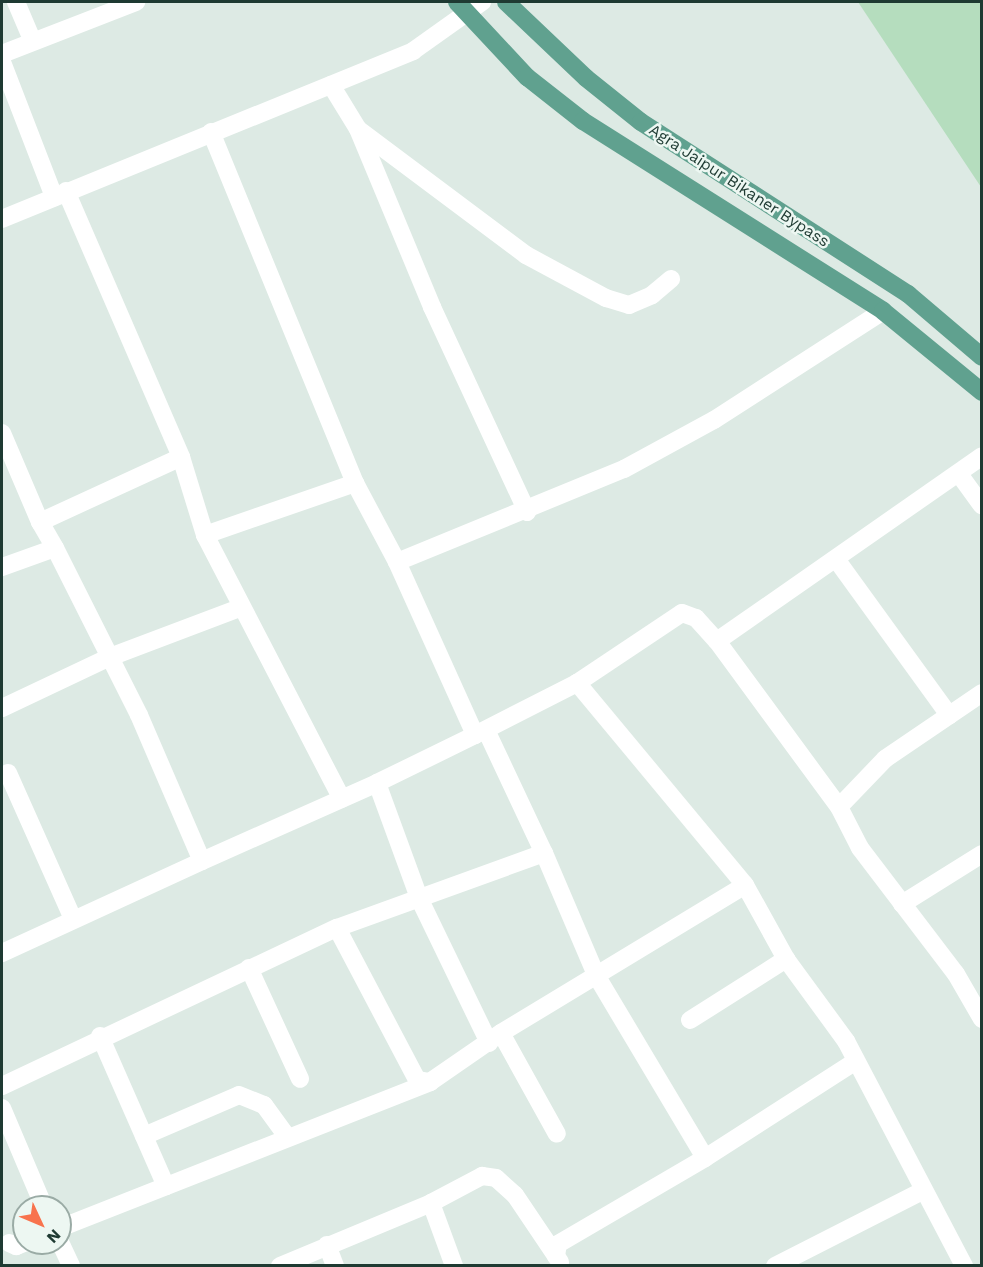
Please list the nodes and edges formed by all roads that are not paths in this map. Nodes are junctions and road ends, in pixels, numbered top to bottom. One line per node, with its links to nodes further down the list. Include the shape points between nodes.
1 (16, 2): 6 (street)
2 (136, 2): 6 (street)
3 (482, 2): 5 (street)
4 (506, 2): 16 (main road, Agra Jaipur Bikaner Bypass, via 586,78 641,122 908,294)
5 (461, 7): 9 (street, via 413,51); 15 (main road, via 527,77 583,121)
6 (33, 42): 7 (street)
7 (2, 54)
8 (2, 62): 12 (street)
9 (331, 85): 10 (street); 11 (street)
10 (358, 129): 14 (street, via 526,255 606,298 629,305 652,295); 24 (street, via 432,307)
11 (212, 132): 12 (street); 22 (street)
12 (60, 194): 13 (street); 20 (street)
13 (2, 219)
14 (671, 279)
15 (883, 310): 17 (main road); 24 (street, via 714,420 624,470)
16 (981, 357)
17 (981, 392)
18 (2, 433): 25 (street)
19 (981, 456): 21 (street)
20 (181, 457): 25 (street); 26 (street)
21 (959, 474): 23 (street); 28 (street)
22 (355, 483): 26 (street); 29 (street)
23 (981, 506)
24 (527, 512): 29 (street)
25 (40, 522): 27 (street)
26 (205, 536): 31 (street)
27 (55, 548): 30 (street); 33 (street)
28 (836, 559): 32 (street); 37 (street)
29 (397, 562): 38 (street)
30 (2, 567)
31 (242, 607): 33 (street); 41 (street)
32 (717, 641): 34 (street, via 696,618 682,613); 42 (street)
33 (110, 657): 36 (street); 45 (street)
34 (577, 683): 38 (street); 46 (street)
35 (981, 693): 37 (street)
36 (2, 708)
37 (949, 715): 42 (street, via 885,759)
38 (480, 733): 40 (street); 43 (street)
39 (8, 773): 49 (street)
40 (377, 783): 41 (street); 47 (street)
41 (342, 799): 45 (street)
42 (839, 807): 48 (street, via 860,848)
43 (544, 853): 47 (street); 54 (street)
44 (981, 854): 48 (street)
45 (202, 861): 49 (street)
46 (745, 885): 52 (street); 54 (street)
47 (419, 898): 50 (street); 58 (street)
48 (902, 903): 55 (street, via 956,974)
49 (73, 919): 51 (street)
50 (337, 928): 53 (street); 61 (street, via 417,1080)
51 (2, 953)
52 (786, 959): 56 (street); 59 (street)
53 (249, 968): 57 (street); 60 (street)
54 (596, 975): 58 (street); 67 (street)
55 (981, 1019)
56 (690, 1020)
57 (100, 1036): 62 (street); 65 (street)
58 (495, 1038): 61 (street); 64 (street)
59 (856, 1060): 67 (street); 69 (street)
60 (300, 1079)
61 (430, 1082): 66 (street)
62 (2, 1086)
63 (2, 1108): 70 (street)
64 (557, 1134)
65 (144, 1136): 66 (street, via 239,1095 264,1105); 68 (street)
66 (287, 1137): 68 (street)
67 (705, 1158): 74 (street, via 558,1244)
68 (166, 1186): 72 (street)
69 (924, 1190): 78 (street); 79 (street)
70 (39, 1195)
71 (431, 1203): 73 (street); 74 (street, via 482,1176 496,1178 515,1195); 77 (street)
72 (72, 1223)
73 (327, 1245): 75 (street); 76 (street)
74 (559, 1261)
75 (280, 1266)
76 (335, 1266)
77 (454, 1266)
78 (775, 1266)
79 (964, 1266)

